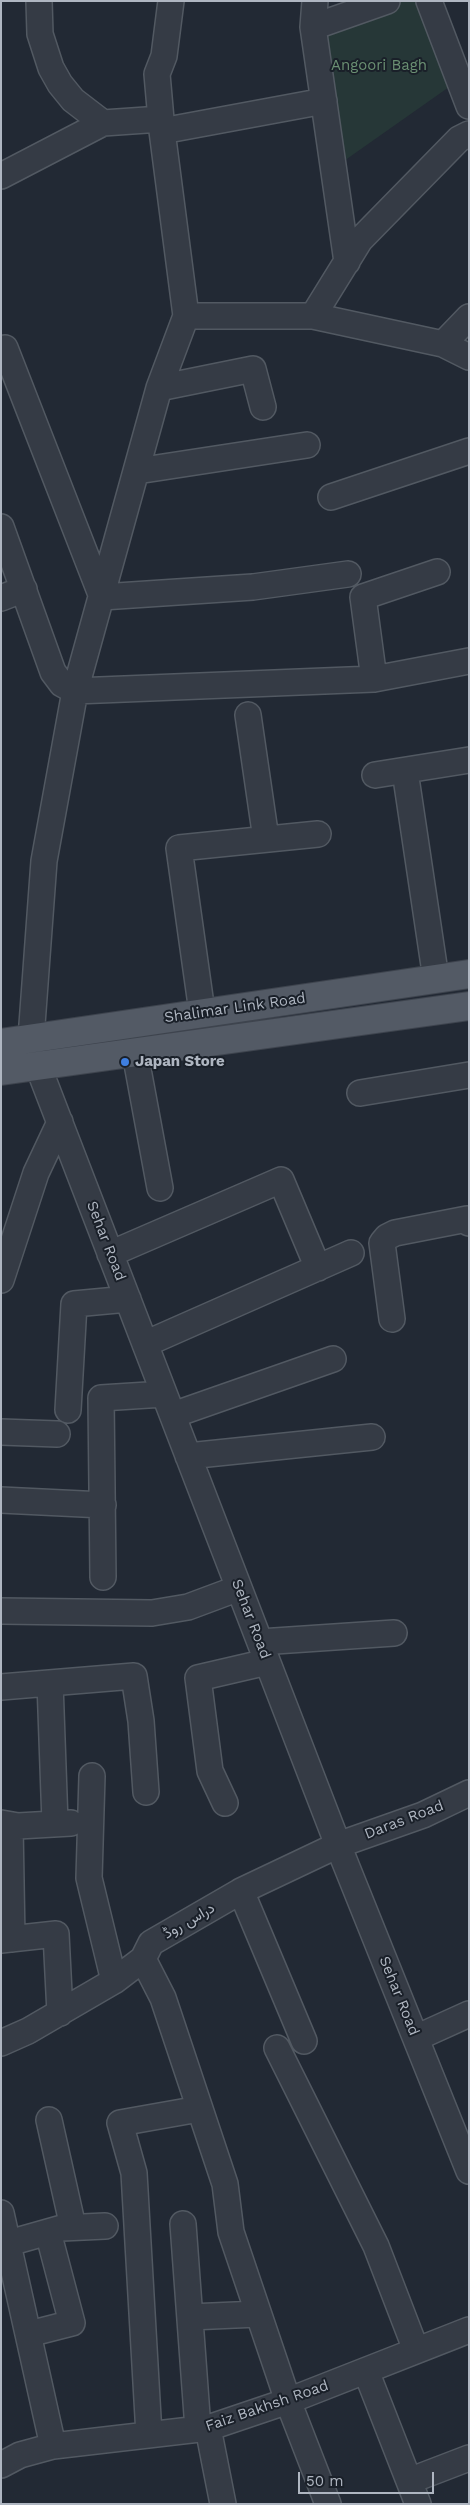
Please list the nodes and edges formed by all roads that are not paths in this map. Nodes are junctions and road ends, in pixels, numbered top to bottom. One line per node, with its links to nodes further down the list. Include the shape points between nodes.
1 (39, 1): 9 (street, via 40,34 51,68 73,100)
2 (171, 1): 10 (street, via 164,56 157,74)
3 (315, 1): 6 (street)
4 (387, 1): 6 (street)
5 (428, 1): 8 (street)
6 (313, 27): 7 (street)
7 (324, 101): 10 (street); 13 (street)
8 (469, 106)
9 (103, 123): 10 (street); 12 (street)
10 (161, 125): 14 (street)
11 (469, 134): 13 (street, via 459,140 360,240)
12 (1, 176)
13 (347, 262): 15 (street)
14 (186, 316): 15 (street); 20 (street)
15 (313, 316): 17 (street)
16 (469, 317): 17 (street)
17 (443, 344): 19 (street)
18 (5, 348): 30 (street)
19 (469, 357)
20 (159, 388): 21 (street, via 253,369); 24 (street)
21 (263, 407)
22 (307, 445): 24 (street)
23 (469, 451): 25 (street)
24 (137, 471): 30 (street)
25 (332, 497)
26 (1, 527): 29 (street)
27 (437, 572): 32 (street, via 363,597)
28 (348, 574): 30 (street, via 253,587)
29 (13, 594): 33 (street, via 53,672 62,684)
30 (102, 596): 33 (street)
31 (469, 661): 32 (street)
32 (374, 679): 33 (street)
33 (75, 691): 46 (street, via 44,861)
34 (248, 715): 39 (street)
35 (469, 760): 36 (street)
36 (405, 771): 37 (street); 41 (street)
37 (375, 775)
38 (318, 834): 39 (street)
39 (266, 839): 44 (street, via 179,848)
40 (469, 974): 41 (main road, Shalimar Link Road)
41 (436, 979): 42 (main road, Shalimar Link Road)
42 (350, 991): 44 (main road, Shalimar Link Road); 45 (main road)
43 (469, 1006): 45 (main road, Shalimar Link Road)
44 (202, 1012): 46 (main road, Shalimar Link Road)
45 (355, 1023): 48 (main road, Shalimar Link Road)
46 (31, 1038): 47 (main road, Shalimar Link Road)
47 (1, 1043)
48 (135, 1053): 49 (main road, Shalimar Link Road); 54 (street)
49 (38, 1066): 50 (main road, Shalimar Link Road); 53 (street, Sehar Road)
50 (1, 1071)
51 (469, 1075): 52 (street)
52 (360, 1093)
53 (60, 1122): 57 (street, Sehar Road); 59 (street, via 36,1173)
54 (160, 1188)
55 (468, 1216): 61 (street, via 395,1233 382,1243)
56 (352, 1253): 58 (street)
57 (110, 1254): 58 (street, via 281,1180); 60 (street, Sehar Road)
58 (318, 1268): 62 (street)
59 (1, 1280)
60 (128, 1299): 62 (street, Sehar Road); 65 (street, via 74,1304)
61 (392, 1319)
62 (145, 1344): 64 (street, Sehar Road)
63 (333, 1359): 64 (street)
64 (169, 1405): 69 (street, Sehar Road); 71 (street, via 101,1398)
65 (68, 1410)
66 (1, 1432): 67 (street)
67 (57, 1434)
68 (372, 1437): 69 (street)
69 (188, 1456): 73 (street, Sehar Road)
70 (1, 1500): 71 (street)
71 (103, 1505): 72 (street)
72 (102, 1577)
73 (239, 1588): 74 (street, via 188,1607 152,1612); 76 (street, Sehar Road)
74 (1, 1611)
75 (394, 1633): 76 (street)
76 (264, 1652): 82 (street, via 198,1678 210,1772); 86 (street, Sehar Road)
77 (50, 1683): 78 (street); 80 (street, via 134,1676); 85 (street)
78 (1, 1687)
79 (92, 1776): 83 (street)
80 (146, 1792)
81 (469, 1793): 86 (street, Daras Road, via 423,1815)
82 (226, 1804)
83 (90, 1822): 85 (street); 90 (street, via 89,1878)
84 (6, 1824): 85 (street); 88 (street)
85 (55, 1824)
86 (338, 1845): 87 (street, دراس روڈ); 93 (street, Sehar Road)
87 (241, 1891): 89 (street, دراس روڈ, via 151,1942); 94 (street)
88 (7, 1940): 91 (street, via 56,1934)
89 (143, 1959): 90 (street, دراس روڈ); 97 (street, via 163,1998)
90 (114, 1981): 91 (street, دراس روڈ)
91 (60, 2013): 95 (street, دراس روڈ)
92 (469, 2014): 93 (street)
93 (416, 2038): 99 (street, Sehar Road)
94 (304, 2041)
95 (1, 2043)
96 (278, 2048): 111 (street, via 376,2246)
97 (199, 2109): 107 (street, via 225,2184 231,2232); 115 (street, via 120,2123 134,2173)
98 (49, 2120): 104 (street)
99 (461, 2128): 100 (street, Sehar Road)
100 (469, 2171)
101 (1, 2213): 106 (street)
102 (183, 2224): 108 (street)
103 (105, 2226): 104 (street)
104 (73, 2227): 105 (street)
105 (48, 2232): 106 (street); 110 (street, via 72,2323)
106 (9, 2243): 110 (street)
107 (258, 2314): 108 (street); 113 (street)
108 (190, 2317): 114 (street)
109 (469, 2330): 111 (street, Faiz Bakhsh Road)
110 (29, 2334): 116 (street)
111 (416, 2350): 112 (street, Faiz Bakhsh Road)
112 (366, 2371): 113 (street, Faiz Bakhsh Road); 119 (street)
113 (288, 2400): 114 (street, Faiz Bakhsh Road); 121 (street)
114 (203, 2428): 115 (street, Faiz Bakhsh Road); 120 (street)
115 (149, 2436): 116 (street, Faiz Bakhsh Road)
116 (53, 2446): 118 (street, Faiz Bakhsh Road, via 20,2455)
117 (469, 2458): 119 (street)
118 (1, 2465)
119 (413, 2493)
120 (222, 2504)
121 (328, 2504)

